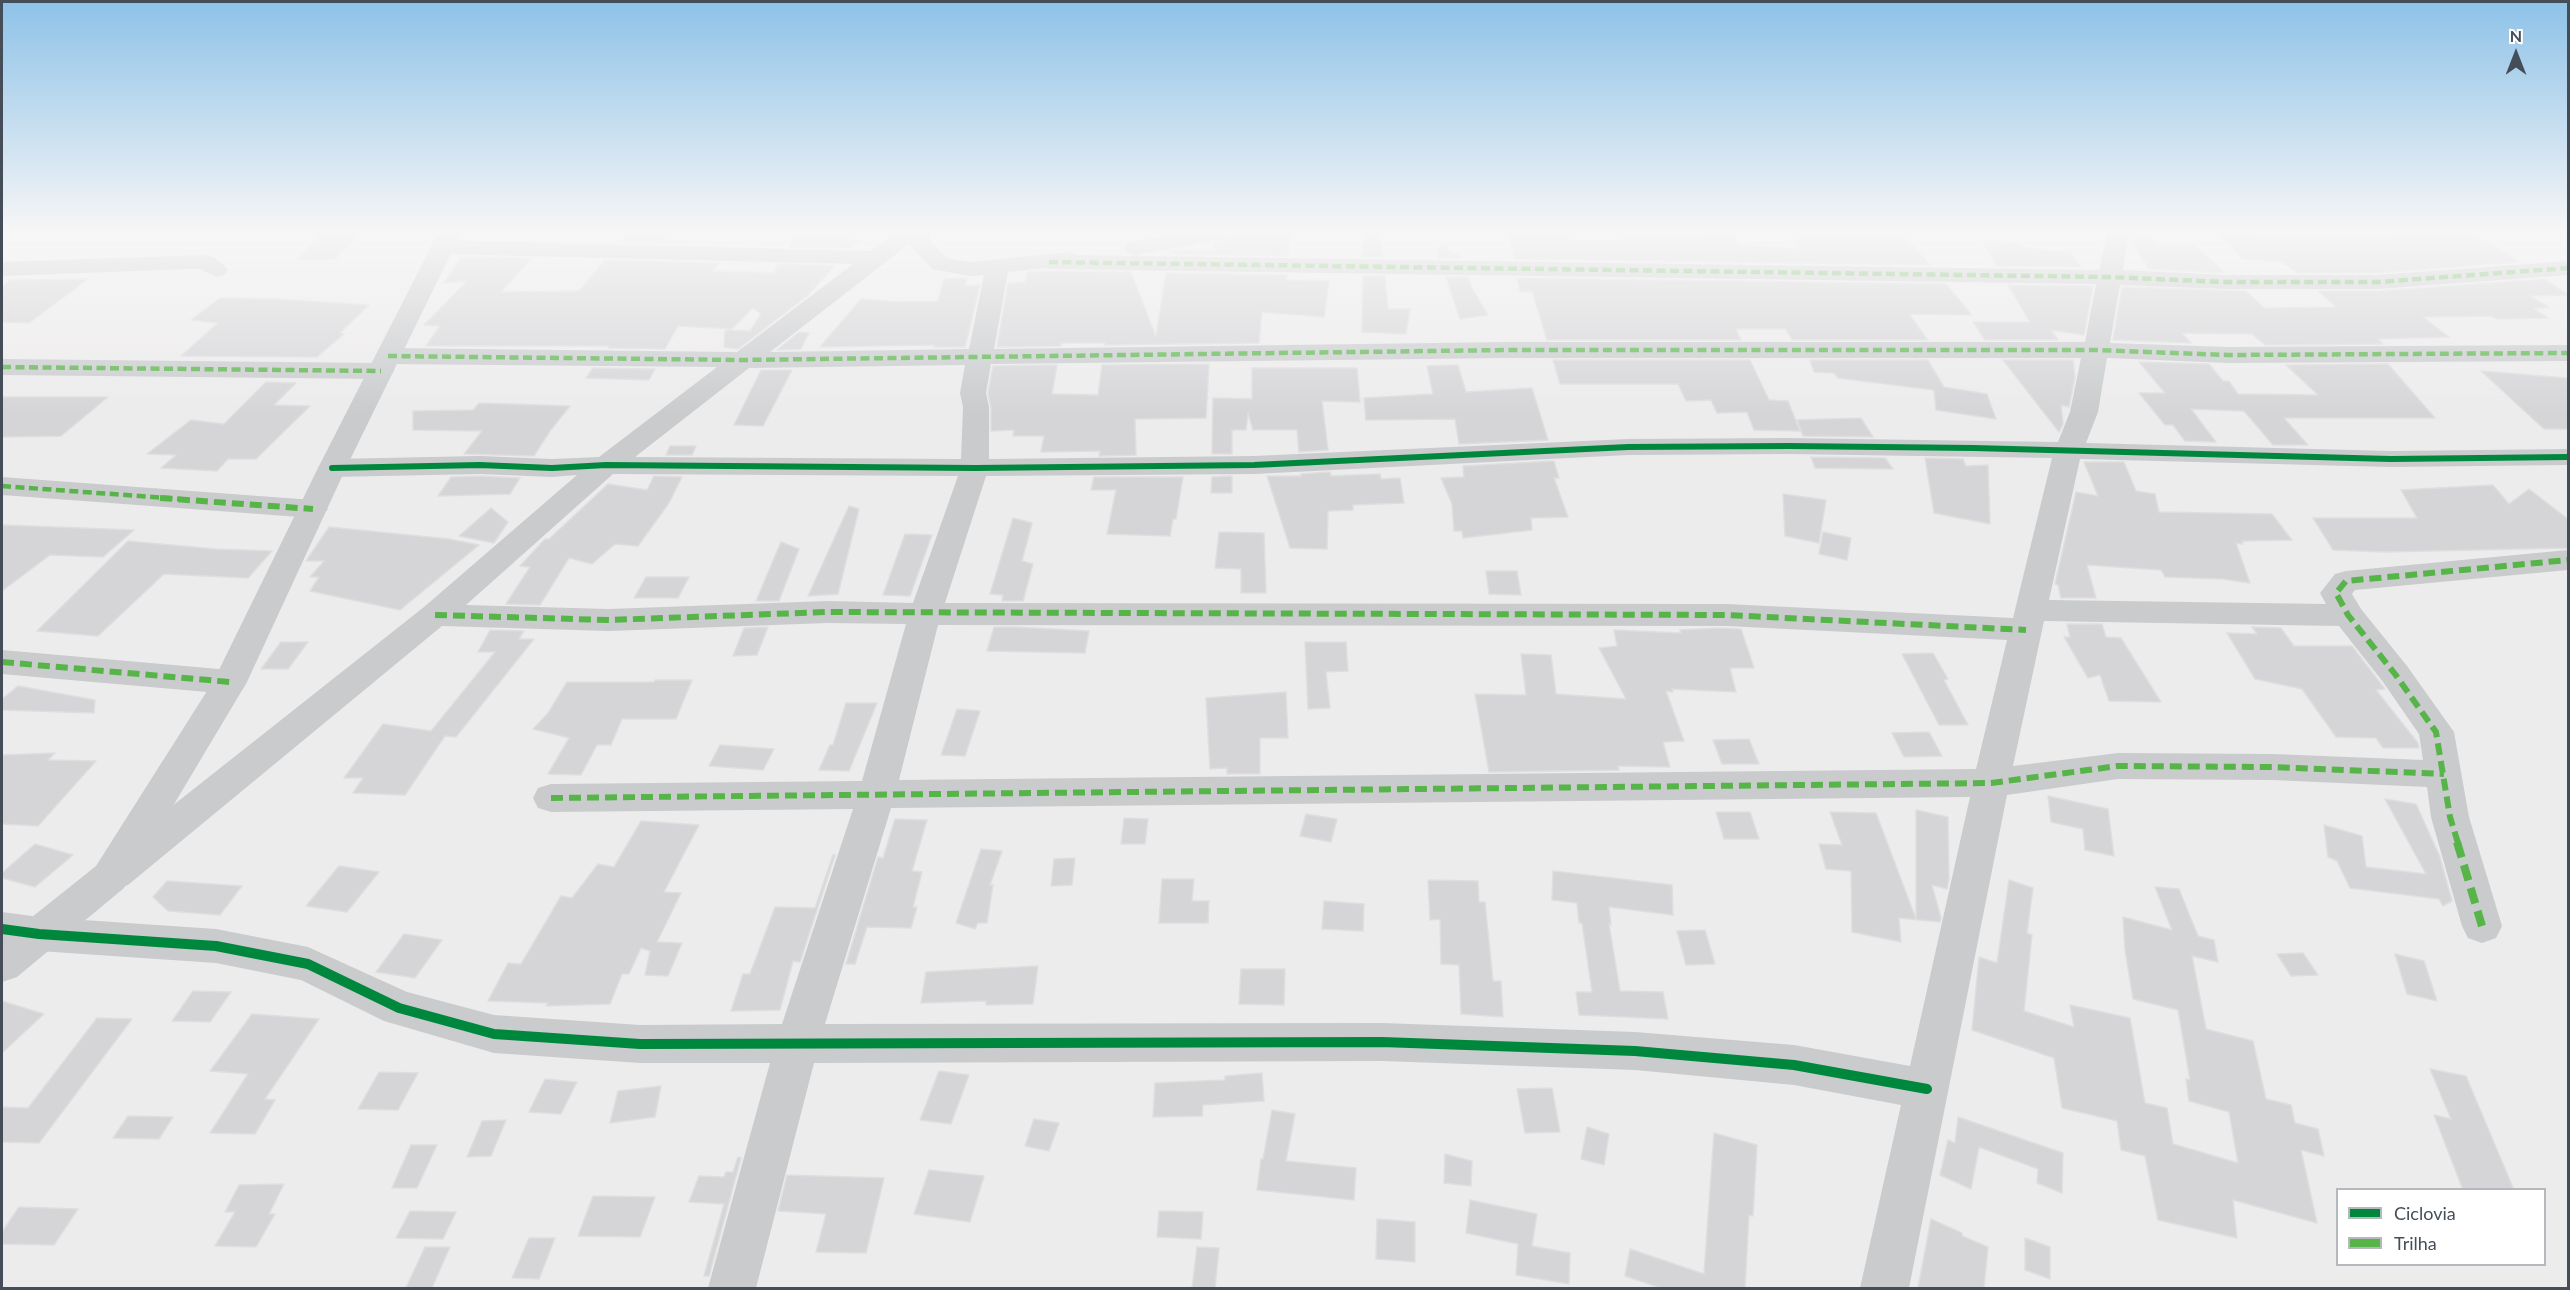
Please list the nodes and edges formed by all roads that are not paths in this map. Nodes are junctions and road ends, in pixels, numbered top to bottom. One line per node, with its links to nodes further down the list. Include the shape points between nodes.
1 (419, 293): 9 (street)
2 (829, 293): 8 (street)
3 (992, 293): 7 (street)
4 (2107, 293): 5 (street)
5 (2095, 350): 6 (street, via 2228,355); 7 (street); 11 (street, via 2084,412)
6 (2568, 353)
7 (981, 355): 8 (street); 15 (street, via 973,393)
8 (741, 360): 9 (street); 13 (street)
9 (384, 364): 10 (street); 14 (street)
10 (2, 367)
11 (2068, 452): 12 (street, via 2391,459); 15 (street, via 1871,446 1628,447 1254,465); 22 (street)
12 (2568, 457)
13 (606, 465): 14 (street); 15 (street); 20 (street)
14 (332, 468): 17 (street)
15 (975, 468): 19 (street)
16 (2, 486): 17 (street)
17 (313, 508): 24 (street)
18 (2568, 560): 21 (street, via 2346,581 2336,593)
19 (925, 614): 20 (street, via 828,612 609,620); 22 (street, via 1727,615); 27 (street)
20 (435, 615): 29 (street)
21 (2348, 615): 22 (street); 25 (street, via 2436,732)
22 (2028, 620): 26 (street)
23 (2, 662): 24 (street)
24 (230, 682): 29 (street)
25 (2444, 774): 26 (street, via 2118,766); 30 (street, via 2450,818)
26 (1991, 783): 27 (street); 34 (street)
27 (878, 793): 28 (street); 33 (street)
28 (551, 798)
29 (110, 877): 31 (street)
30 (2482, 926)
31 (20, 931): 32 (street); 33 (street, via 216,946 308,964 399,1008 495,1034 640,1044)
32 (2, 964)
33 (797, 1044): 34 (street, via 1382,1042 1635,1051 1794,1065); 35 (street)
34 (1927, 1089): 36 (street)
35 (732, 1288)
36 (1885, 1288)

